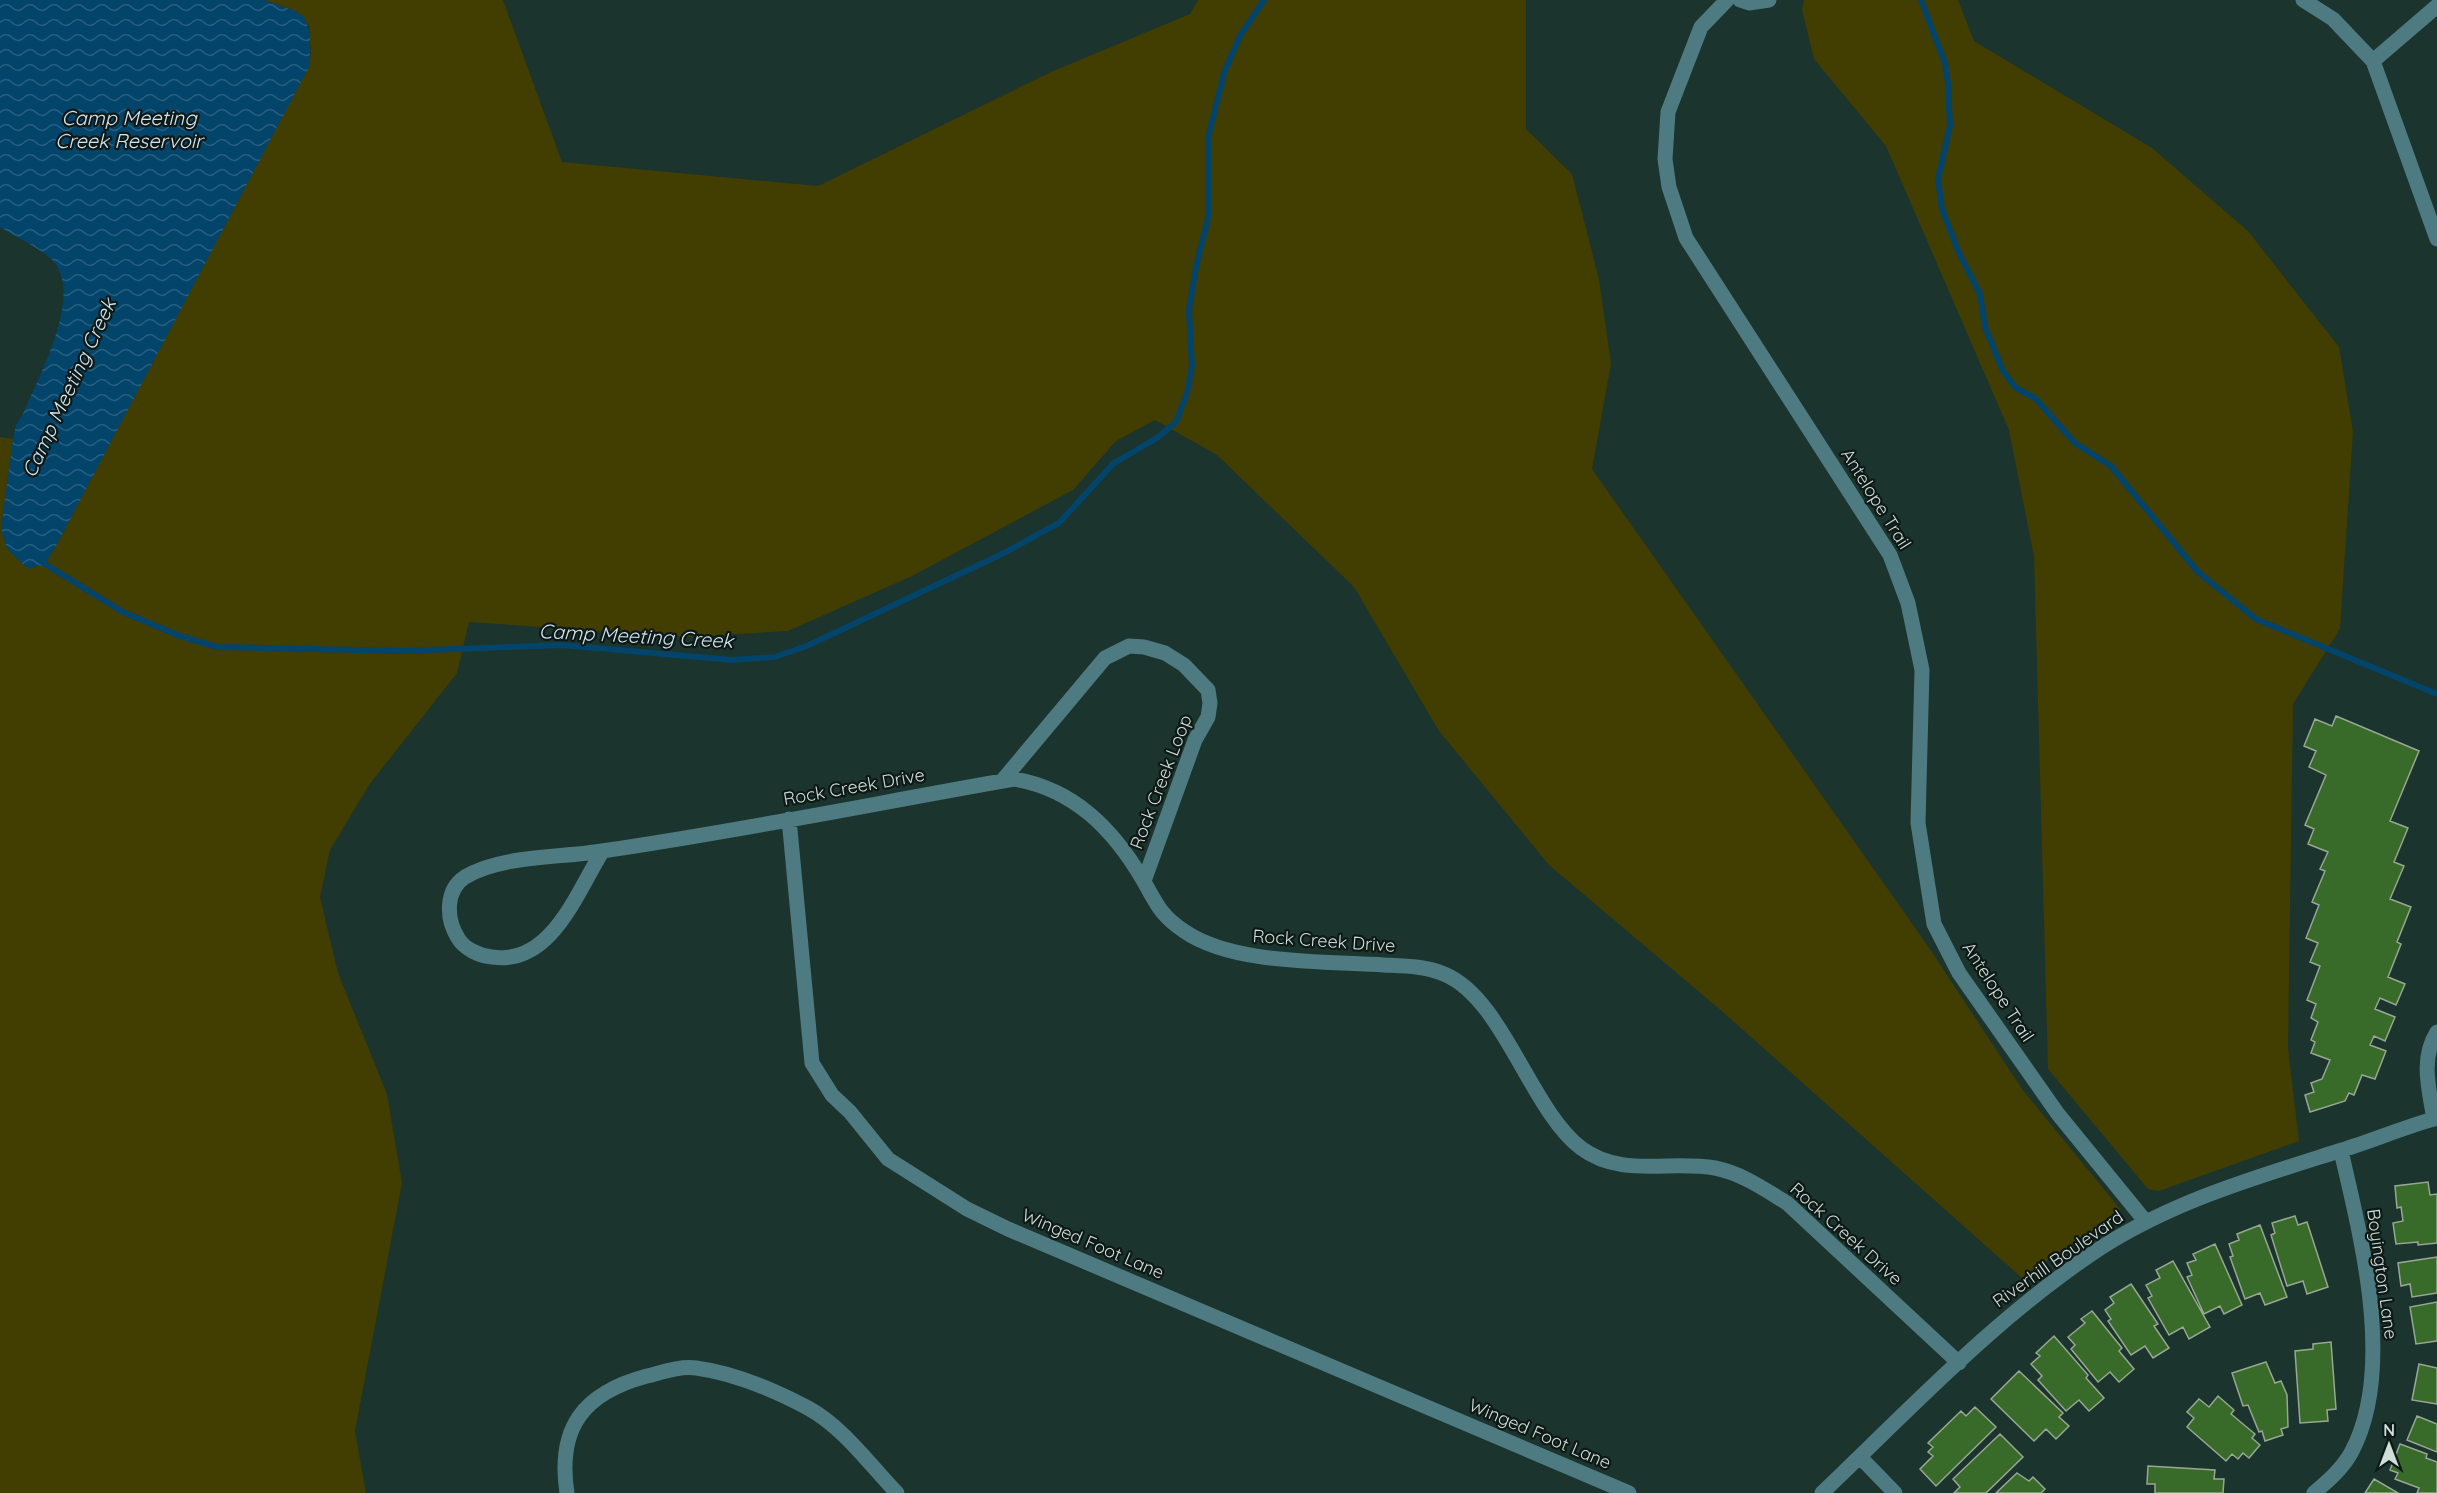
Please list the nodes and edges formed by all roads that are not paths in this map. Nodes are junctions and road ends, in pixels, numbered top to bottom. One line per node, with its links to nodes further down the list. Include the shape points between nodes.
1 (1727, 0): 15 (street, Antelope Trail, via 1701,27 1668,112 1665,159 1669,187 1686,238 1890,555 1904,594 1922,670 1918,823 1934,924 1959,973 2058,1114)
2 (1740, 0): 3 (street)
3 (1769, 0)
4 (2304, 0): 6 (street, via 2333,19)
5 (2437, 6): 6 (street)
6 (2373, 61): 7 (street)
7 (2437, 239)
8 (1002, 781): 9 (street, Rock Creek Drive); 11 (street, Rock Creek Drive, via 1034,783 1090,812 1106,827); 11 (street, Rock Creek Loop, via 1105,658 1129,646 1144,647 1165,653 1184,665 1208,690 1208,717 1195,740)
9 (789, 819): 10 (street, Rock Creek Drive); 20 (street, Winged Foot Lane, via 812,1063 832,1095 888,1159 967,1209 1008,1229)
10 (602, 852): 10 (street, Rock Creek Drive, via 505,863 466,876 457,884 450,900 451,923 458,940 473,951 496,958 522,955 536,948 556,928)
11 (1144, 881): 16 (street, Rock Creek Drive, via 1156,907 1183,931 1205,943 1241,954 1428,968 1447,975 1465,986 1481,1004 1556,1120 1579,1147 1600,1160 1624,1166 1713,1168 1757,1184 1787,1203)
12 (2437, 1032): 13 (street, via 2429,1044 2426,1061)
13 (2436, 1118): 14 (street, Riverhill Boulevard)
14 (2341, 1151): 15 (street, Riverhill Boulevard, via 2270,1172); 23 (street, Boyington Lane, via 2370,1309 2372,1383 2351,1454)
15 (2146, 1222): 16 (street, Riverhill Boulevard, via 2048,1286)
16 (1959, 1363): 17 (street, Riverhill Boulevard)
17 (1860, 1457): 21 (street, Riverhill Boulevard); 22 (street)
18 (567, 1493): 19 (street, via 564,1457 569,1432 584,1410 627,1382 694,1368 764,1387 810,1409 831,1425)
19 (897, 1493)
20 (1629, 1493)
21 (1822, 1493)
22 (1895, 1493)
23 (2314, 1493)

